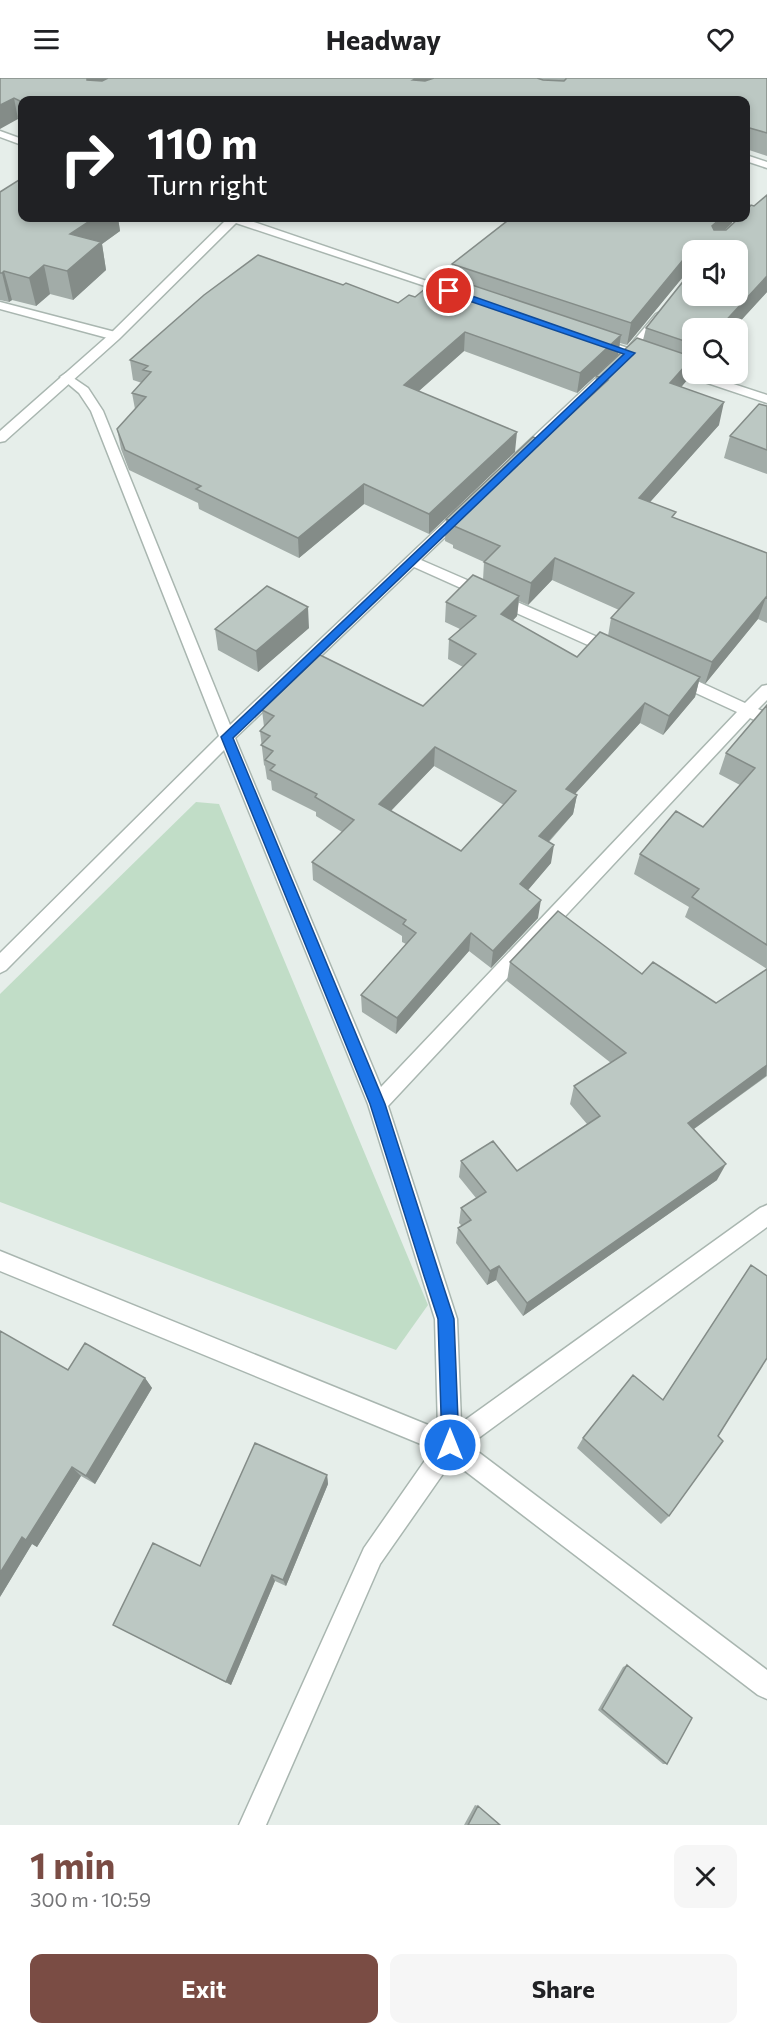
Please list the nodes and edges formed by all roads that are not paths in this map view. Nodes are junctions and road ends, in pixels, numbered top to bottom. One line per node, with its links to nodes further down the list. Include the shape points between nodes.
1 (0, 134): 2 (street)
2 (18, 139)
3 (750, 159): 4 (street)
4 (767, 165)
5 (230, 222): 10 (street)
6 (246, 222): 7 (street)
7 (460, 295)
8 (0, 305): 10 (street)
9 (665, 310): 12 (street)
10 (115, 336): 13 (street)
11 (585, 338): 12 (street)
12 (630, 353): 14 (street); 16 (street)
13 (66, 377): 15 (street); 24 (street, via 84,391 98,411)
14 (767, 399)
15 (0, 438)
16 (512, 465)
17 (470, 505): 18 (street)
18 (412, 561): 19 (street); 24 (street)
19 (629, 657)
20 (661, 672): 22 (street)
21 (767, 690): 22 (street)
22 (748, 710): 23 (street); 26 (street)
23 (767, 720)
24 (227, 737): 25 (street); 26 (street)
25 (0, 965)
26 (378, 1104): 29 (street, via 446,1319)
27 (767, 1215): 29 (street)
28 (0, 1261): 29 (street)
29 (450, 1445): 30 (street); 31 (street, via 372,1556)
30 (767, 1686)
31 (252, 1825)

